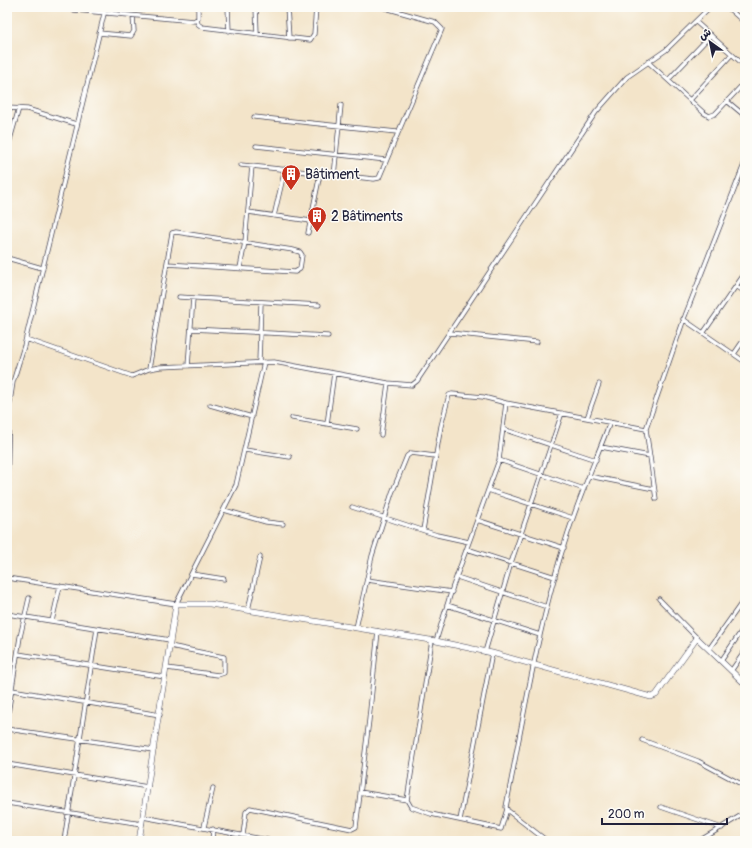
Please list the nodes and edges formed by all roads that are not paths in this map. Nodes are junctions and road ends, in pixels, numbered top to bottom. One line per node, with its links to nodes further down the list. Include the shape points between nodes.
1 (71, 7): 10 (street, via 74,10)
2 (198, 7): 12 (street)
3 (228, 7): 15 (street)
4 (256, 7): 17 (street)
5 (287, 7): 19 (street)
6 (316, 7): 19 (street, via 312,38)
7 (382, 7): 34 (street, via 438,24 442,29)
8 (710, 7): 13 (street)
9 (728, 7): 14 (street)
10 (104, 14): 11 (street); 16 (street)
11 (133, 16): 12 (street); 16 (street, via 134,32 131,36)
12 (197, 20): 15 (street, via 200,27)
13 (696, 22): 18 (street); 21 (street, via 666,50)
14 (745, 23)
15 (229, 31): 17 (street)
16 (99, 33): 32 (street)
17 (257, 34): 19 (street)
18 (711, 35): 20 (street); 23 (street)
19 (289, 38)
20 (732, 54): 22 (street); 25 (street)
21 (648, 62): 23 (street); 65 (street, via 618,85 596,112)
22 (745, 66)
23 (668, 80): 25 (street)
24 (745, 82): 26 (street)
25 (690, 100): 26 (street, via 709,116 715,114)
26 (727, 101): 30 (street)
27 (341, 105): 33 (street)
28 (7, 108): 29 (street)
29 (19, 108): 32 (street); 36 (street)
30 (745, 116)
31 (254, 117): 33 (street)
32 (76, 124): 52 (street)
33 (340, 126): 34 (street); 37 (street)
34 (397, 132): 38 (street)
35 (256, 146): 37 (street)
36 (7, 150)
37 (337, 156): 38 (street); 44 (street)
38 (386, 160): 44 (street, via 377,179)
39 (745, 162): 61 (street)
40 (241, 165): 41 (street)
41 (252, 166): 42 (street); 45 (street)
42 (285, 169): 43 (street); 46 (street)
43 (320, 174): 44 (street); 47 (street)
44 (334, 176)
45 (248, 212): 46 (street); 49 (street)
46 (274, 216): 47 (street)
47 (311, 221): 48 (street)
48 (308, 233)
49 (245, 242): 51 (street, via 174,232 170,236); 53 (street); 53 (street, via 300,252 300,269 296,272)
50 (7, 258): 52 (street)
51 (167, 264): 53 (street); 75 (street)
52 (42, 268): 68 (street)
53 (240, 268)
54 (745, 273): 55 (street)
55 (736, 286): 56 (street); 64 (street)
56 (745, 292)
57 (178, 297): 58 (street)
58 (193, 298): 59 (street); 62 (street)
59 (261, 303): 60 (street); 63 (street)
60 (319, 305)
61 (683, 319): 64 (street); 90 (street)
62 (191, 329): 63 (street); 74 (street)
63 (260, 332): 66 (street); 71 (street)
64 (704, 332): 70 (street)
65 (450, 333): 69 (street); 79 (street, via 415,384 409,386)
66 (328, 336)
67 (745, 338): 70 (street)
68 (26, 339): 75 (street, via 132,376); 78 (street)
69 (537, 342)
70 (734, 354): 73 (street)
71 (259, 362): 72 (street); 74 (street)
72 (264, 362): 76 (street); 84 (street)
73 (745, 362)
74 (188, 366): 75 (street)
75 (149, 369)
76 (334, 373): 79 (street); 88 (street)
77 (7, 381): 78 (street)
78 (13, 382): 106 (street, via 8,422)
79 (388, 383): 92 (street)
80 (599, 384): 86 (street)
81 (506, 403): 83 (street); 91 (street); 97 (street, via 482,397 449,395)
82 (210, 405): 84 (street)
83 (562, 413): 86 (street); 93 (street)
84 (252, 417): 95 (street)
85 (292, 418): 88 (street)
86 (587, 418): 87 (street)
87 (610, 422): 90 (street); 94 (street)
88 (327, 424): 89 (street)
89 (357, 429)
90 (646, 429): 98 (street)
91 (503, 430): 93 (street); 99 (street)
92 (381, 435)
93 (551, 445): 100 (street); 101 (street)
94 (601, 447): 98 (street); 100 (street)
95 (245, 450): 96 (street); 110 (street, via 236,485)
96 (290, 456)
97 (435, 456): 111 (street, via 409,454 392,493); 115 (street)
98 (650, 456): 104 (street)
99 (499, 460): 101 (street); 105 (street)
100 (596, 460): 102 (street)
101 (541, 475): 103 (street); 108 (street)
102 (589, 476): 103 (street); 104 (street)
103 (584, 489): 112 (street)
104 (654, 489): 107 (street)
105 (488, 490): 108 (street); 113 (street)
106 (7, 494)
107 (656, 499)
108 (531, 504): 112 (street); 116 (street)
109 (352, 507): 111 (street)
110 (224, 510): 114 (street); 122 (street)
111 (385, 518): 115 (street); 127 (street)
112 (573, 518): 119 (street)
113 (477, 520): 116 (street); 117 (street)
114 (283, 524)
115 (423, 530): 117 (street)
116 (521, 534): 119 (street); 121 (street)
117 (469, 542): 118 (street)
118 (467, 548): 121 (street); 123 (street)
119 (564, 548): 124 (street)
120 (260, 557): 137 (street)
121 (511, 563): 124 (street); 130 (street)
122 (192, 574): 126 (street); 134 (street)
123 (457, 577): 129 (street); 130 (street)
124 (555, 577): 136 (street)
125 (7, 578): 128 (street)
126 (224, 580)
127 (367, 580): 129 (street); 143 (street)
128 (60, 586): 134 (street); 141 (street)
129 (452, 592): 135 (street)
130 (502, 592): 136 (street); 140 (street)
131 (28, 598): 139 (street)
132 (745, 598): 150 (street)
133 (659, 599): 147 (street)
134 (176, 604): 137 (street, via 202,603); 149 (street)
135 (448, 605): 140 (street); 148 (street)
136 (547, 606): 146 (street)
137 (248, 610): 143 (street)
138 (7, 614): 139 (street)
139 (24, 616): 141 (street); 154 (street)
140 (494, 620): 146 (street); 152 (street)
141 (52, 621): 144 (street)
142 (745, 626): 155 (street)
143 (356, 628): 145 (street)
144 (97, 629): 149 (street); 157 (street)
145 (378, 631): 148 (street); 176 (street)
146 (540, 635): 156 (street)
147 (697, 638): 150 (street); 156 (street, via 654,697)
148 (434, 640): 152 (street); 177 (street)
149 (170, 643): 158 (street); 158 (street, via 224,657 224,673 218,675)
150 (709, 649): 155 (street)
151 (745, 651): 159 (street)
152 (485, 652): 153 (street)
153 (492, 653): 156 (street); 184 (street)
154 (18, 654): 157 (street); 162 (street)
155 (721, 661): 159 (street)
156 (533, 664): 180 (street)
157 (91, 666): 160 (street); 163 (street)
158 (167, 668): 160 (street)
159 (732, 671): 161 (street)
160 (165, 677): 165 (street)
161 (745, 684)
162 (12, 690): 163 (street); 164 (street)
163 (86, 702): 165 (street); 168 (street)
164 (8, 707): 166 (street)
165 (160, 715): 170 (street)
166 (7, 720)
167 (7, 729): 168 (street)
168 (81, 740): 170 (street); 172 (street)
169 (642, 740): 173 (street, via 698,761)
170 (154, 750): 174 (street)
171 (7, 764): 172 (street)
172 (75, 775): 174 (street); 181 (street)
173 (745, 786)
174 (148, 787): 183 (street)
175 (213, 788): 186 (street)
176 (360, 792): 177 (street); 189 (street, via 356,827 250,808 246,812)
177 (408, 800): 184 (street, via 415,809)
178 (7, 802): 181 (street)
179 (661, 807): 187 (street)
180 (506, 809): 184 (street, via 502,828); 196 (street)
181 (69, 813): 185 (street); 192 (street)
182 (745, 813): 187 (street)
183 (143, 817): 185 (street); 186 (street)
184 (460, 820)
185 (142, 824): 193 (street)
186 (204, 828): 188 (street)
187 (722, 828): 197 (street)
188 (214, 829): 189 (street); 194 (street)
189 (243, 835): 195 (street)
190 (7, 840): 191 (street)
191 (14, 841)
192 (64, 841)
193 (139, 841)
194 (212, 841)
195 (273, 841)
196 (547, 841)
197 (701, 841)

